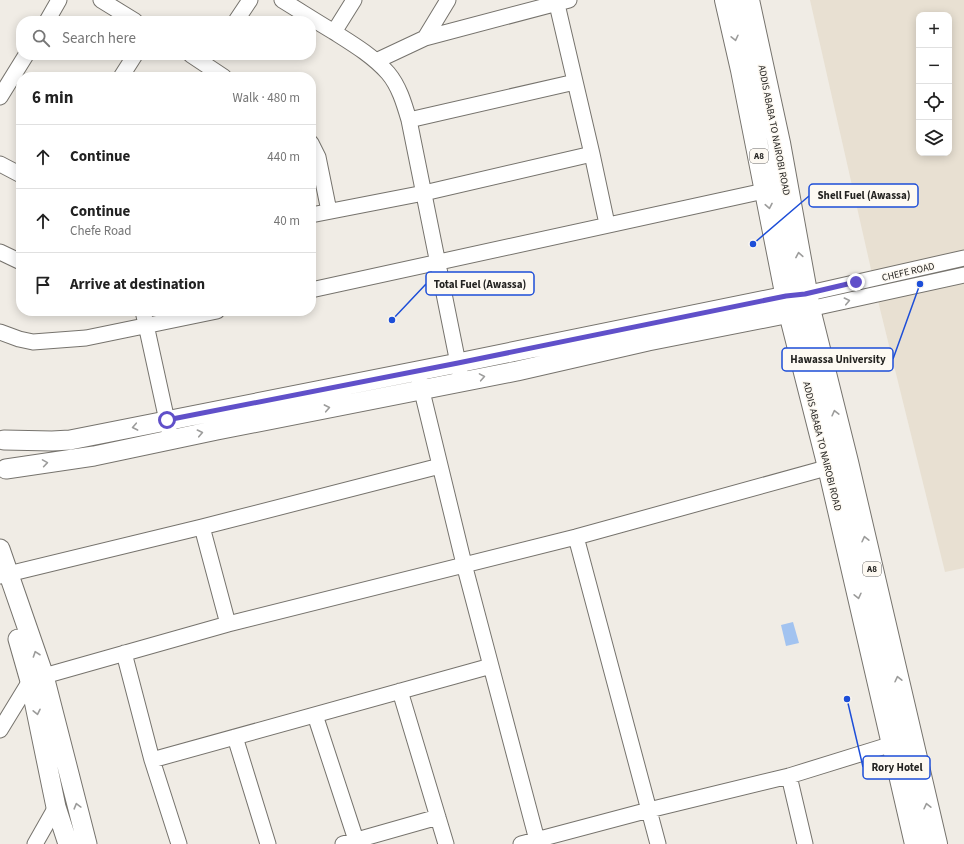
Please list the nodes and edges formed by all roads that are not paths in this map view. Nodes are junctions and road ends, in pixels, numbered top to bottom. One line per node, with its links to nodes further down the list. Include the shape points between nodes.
1 (59, 0): 10 (street)
2 (101, 0): 11 (street)
3 (250, 0): 12 (street)
4 (282, 0): 13 (street)
5 (354, 0): 15 (street)
6 (448, 0): 16 (street)
7 (726, 0): 41 (highway, ADDIS ABABA TO NAIROBI ROAD / A8, one-way to 41)
8 (748, 0): 41 (highway, ADDIS ABABA TO NAIROBI ROAD / A8, one-way to 8, via 779,143)
9 (561, 1): 16 (street); 23 (street)
10 (49, 16)
11 (127, 16)
12 (239, 16)
13 (308, 16)
14 (316, 21): 15 (street)
15 (334, 32): 20 (street)
16 (425, 38): 20 (street)
17 (23, 60): 24 (street)
18 (132, 60): 21 (street)
19 (210, 60): 22 (street)
20 (376, 61): 25 (street, via 397,87)
21 (124, 72)
22 (220, 72)
23 (575, 82): 25 (street); 27 (street)
24 (0, 97)
25 (409, 120): 30 (street)
26 (316, 154): 32 (street)
27 (592, 154): 30 (street); 34 (street)
28 (0, 164): 29 (street)
29 (16, 172)
30 (424, 193): 32 (street); 38 (street)
31 (755, 193): 34 (street)
32 (329, 212): 33 (street)
33 (316, 215)
34 (607, 224): 38 (street)
35 (0, 252): 37 (street)
36 (964, 258): 41 (street, CHEFE ROAD)
37 (16, 260)
38 (437, 262): 40 (street); 47 (street)
39 (964, 275): 41 (street, CHEFE ROAD, one-way to 39)
40 (316, 289)
41 (798, 303): 47 (main road); 52 (highway, ADDIS ABABA TO NAIROBI ROAD / A8)
42 (144, 316): 44 (street)
43 (195, 316): 44 (street)
44 (146, 327): 45 (street, via 86,338 33,342); 49 (street)
45 (0, 332)
46 (416, 370): 47 (main road); 48 (street); 49 (main road)
47 (460, 372): 48 (main road)
48 (422, 390): 51 (main road, one-way to 48); 53 (street)
49 (167, 420): 50 (main road, one-way to 50, via 70,440); 51 (street)
50 (2, 438): 54 (main road, via 10,454 10,462)
51 (171, 439): 54 (main road, one-way to 51)
52 (838, 465): 56 (street); 68 (highway, ADDIS ABABA TO NAIROBI ROAD / A8)
53 (440, 466): 55 (street); 58 (street)
54 (3, 472)
55 (202, 527): 59 (street); 60 (street)
56 (576, 537): 58 (street); 72 (street)
57 (0, 549): 59 (main road)
58 (464, 564): 60 (street); 62 (street)
59 (3, 577): 63 (main road)
60 (228, 624): 61 (street)
61 (124, 653): 63 (street); 69 (street)
62 (491, 666): 64 (street); 74 (street)
63 (37, 678): 66 (street); 71 (main road, one-way to 71); 78 (main road, one-way to 63)
64 (400, 691): 65 (street); 73 (street)
65 (315, 715): 67 (street); 75 (street)
66 (0, 730)
67 (235, 737): 69 (street); 80 (street)
68 (902, 741): 70 (street); 85 (highway, ADDIS ABABA TO NAIROBI ROAD / A8); 86 (highway, ADDIS ABABA TO NAIROBI ROAD / A8, one-way to 68)
69 (152, 760): 79 (street)
70 (789, 776): 72 (street); 84 (street)
71 (56, 806): 76 (street); 77 (main road)
72 (649, 810): 74 (street); 83 (street)
73 (438, 817): 75 (street); 81 (street)
74 (537, 840): 82 (street)
75 (349, 842)
76 (35, 844)
77 (68, 844)
78 (86, 844)
79 (179, 844)
80 (268, 844)
81 (446, 844)
82 (521, 844)
83 (658, 844)
84 (805, 844)
85 (916, 844)
86 (936, 844)

